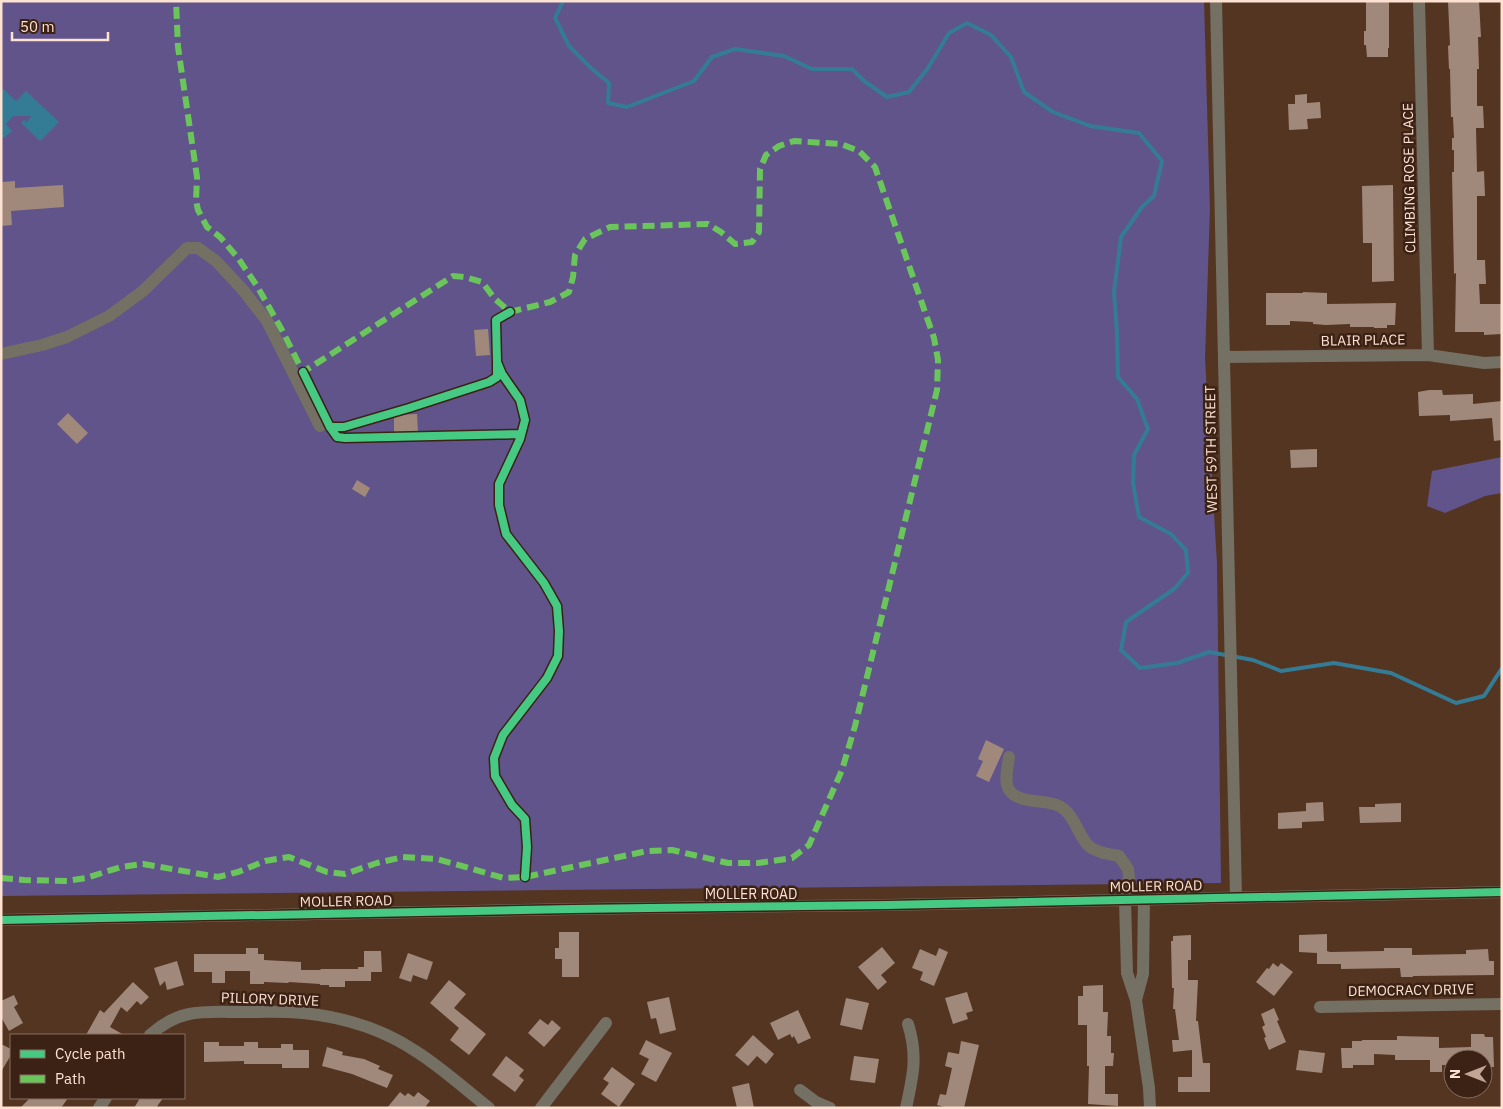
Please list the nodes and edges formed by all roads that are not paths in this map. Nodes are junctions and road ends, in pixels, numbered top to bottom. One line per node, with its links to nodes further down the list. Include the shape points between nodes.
1 (1216, 1): 5 (street, WEST 59TH STREET)
2 (1419, 1): 4 (street, CLIMBING ROSE PLACE)
3 (1, 354): 7 (street, via 67,337 109,316 144,291 187,248 198,248 227,271 267,321)
4 (1428, 355): 5 (street, BLAIR PLACE); 6 (street, BLAIR PLACE, via 1484,363)
5 (1225, 357): 10 (street, WEST 59TH STREET)
6 (1502, 362)
7 (320, 426)
8 (1009, 757): 12 (street, via 1006,783 1010,791 1016,796 1057,805 1068,813 1088,846 1119,856 1128,869)
9 (1502, 892): 10 (street, MOLLER ROAD)
10 (1236, 897): 11 (street, MOLLER ROAD)
11 (1144, 899): 12 (street, MOLLER ROAD); 14 (street, via 1144,974)
12 (1125, 900): 13 (street, MOLLER ROAD); 14 (street, via 1126,973)
13 (1, 920)
14 (1136, 1000): 25 (street)
15 (1502, 1004): 16 (street, DEMOCRACY DRIVE)
16 (1320, 1007)
17 (606, 1023): 22 (street)
18 (908, 1024): 24 (street, via 914,1068)
19 (151, 1034): 21 (street, PILLORY DRIVE, via 174,1018 197,1012 289,1012 331,1017 366,1026 404,1044)
20 (800, 1090): 23 (street)
21 (489, 1108)
22 (541, 1108)
23 (830, 1108)
24 (906, 1108)
25 (1150, 1108)

